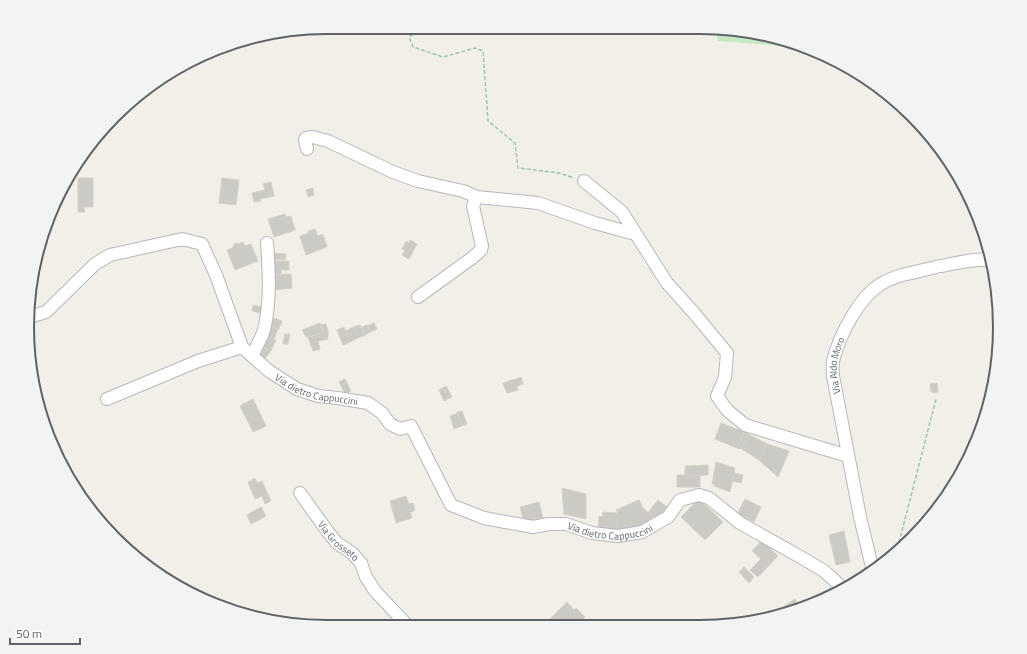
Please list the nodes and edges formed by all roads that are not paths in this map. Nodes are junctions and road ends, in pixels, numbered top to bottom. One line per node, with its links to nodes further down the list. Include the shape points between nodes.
1 (307, 149): 3 (street, via 306,138 328,141 393,172)
2 (584, 181): 4 (street, via 622,212)
3 (476, 197): 4 (street, via 538,203); 7 (street, via 473,206 481,250)
4 (635, 234): 12 (street, via 667,283 727,353 725,377 717,396 727,410 745,425)
5 (268, 243): 10 (street, via 270,289 267,314 263,332)
6 (985, 259): 12 (street, Via Aldo Moro, via 897,276 881,284 862,302 845,330 833,362 833,376)
7 (418, 297)
8 (35, 315): 9 (street, Via dietro Cappuccini, via 46,312 95,264 110,255 182,239 202,244)
9 (242, 347): 10 (street, Via dietro Cappuccini); 11 (street, via 198,361)
10 (252, 356): 15 (street, Via dietro Cappuccini, via 269,371 297,389 318,396 368,403 382,413 390,424 400,429 411,426 451,505 484,518 533,527 566,524 592,533 618,536 642,532 668,517 680,500 699,495 709,498 740,522 804,558)
11 (107, 399)
12 (848, 456): 14 (street, Via Aldo Moro)
13 (300, 493): 16 (street, Via Grosseto, via 337,543 361,563 375,591)
14 (871, 565)
15 (839, 585)
16 (402, 620)

